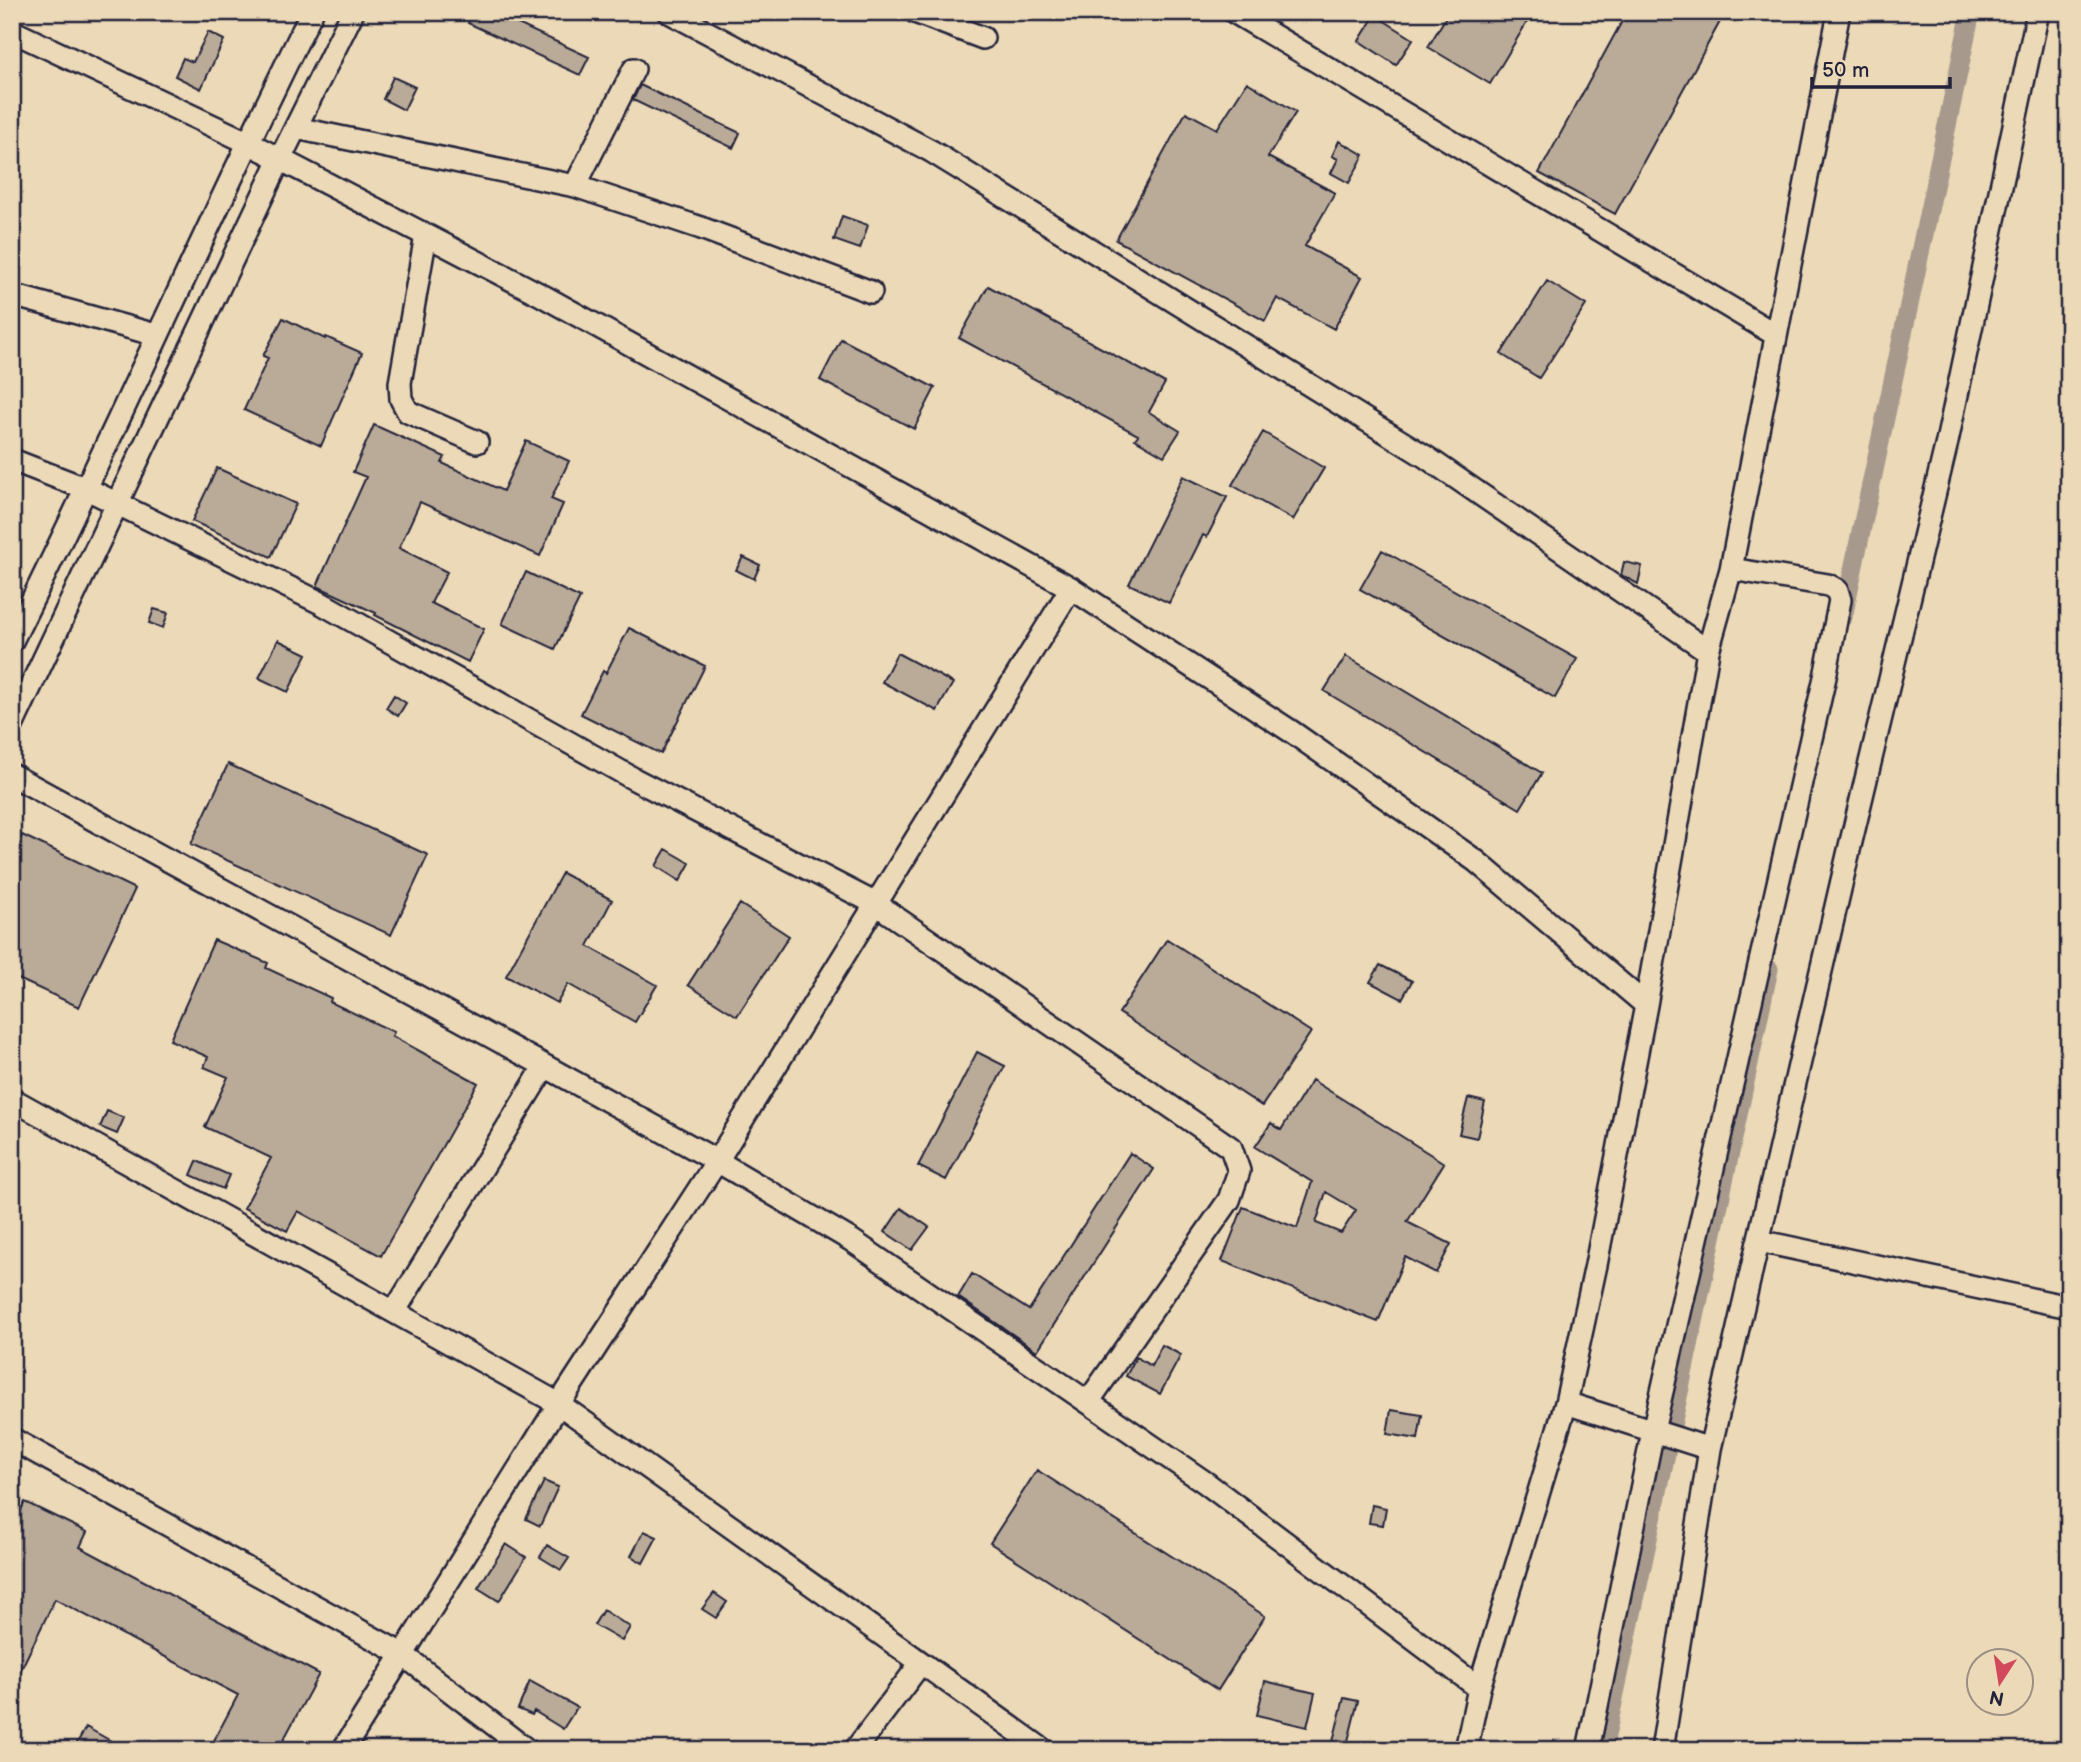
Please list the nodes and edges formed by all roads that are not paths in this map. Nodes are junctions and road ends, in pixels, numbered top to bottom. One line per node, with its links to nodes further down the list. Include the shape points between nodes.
1 (312, 12): 12 (street)
2 (354, 12): 11 (street)
3 (670, 12): 27 (street, via 931,150 1426,457)
4 (915, 12): 9 (street)
5 (1234, 12): 19 (street)
6 (2038, 12): 35 (street, via 1947,442)
7 (1835, 14): 19 (street)
8 (12, 31): 12 (street)
9 (983, 38)
10 (634, 69): 14 (street)
11 (296, 128): 13 (street); 14 (street)
12 (247, 142): 13 (street); 18 (street)
13 (280, 159): 15 (street); 23 (street)
14 (575, 186): 16 (street)
15 (426, 235): 20 (street, via 401,399 408,412); 25 (street)
16 (871, 292)
17 (12, 295): 18 (street)
18 (156, 335): 22 (street)
19 (1776, 335): 24 (street)
20 (477, 442)
21 (12, 460): 22 (street)
22 (87, 489): 23 (street); 26 (street)
23 (116, 505): 28 (street); 30 (street, via 321,603 634,779)
24 (1731, 569): 27 (street); 41 (street, via 1828,585 1837,590 1840,600)
25 (1071, 588): 30 (street); 31 (street, via 1292,732 1476,861)
26 (12, 641)
27 (1708, 651): 31 (street)
28 (12, 726)
29 (12, 775): 32 (street)
30 (876, 904): 34 (street); 38 (street, via 1231,1148 1239,1171 1230,1200)
31 (1646, 1005): 39 (street)
32 (545, 1066): 34 (street); 37 (street)
33 (12, 1099): 37 (street)
34 (717, 1161): 38 (street, via 851,1240); 40 (street)
35 (1759, 1241): 36 (street); 43 (street)
36 (2069, 1307)
37 (394, 1312): 40 (street)
38 (1088, 1402): 46 (street, via 1206,1483)
39 (1566, 1403): 41 (street); 46 (street)
40 (559, 1404): 44 (street); 45 (street)
41 (1653, 1432): 43 (street); 52 (street)
42 (12, 1439): 44 (street)
43 (1710, 1449): 53 (street)
44 (402, 1654): 48 (street); 49 (street)
45 (921, 1663): 47 (street); 50 (street)
46 (1479, 1688): 51 (street)
47 (1042, 1749)
48 (343, 1750)
49 (527, 1750)
50 (855, 1750)
51 (1466, 1750)
52 (1588, 1750)
53 (1662, 1750)

